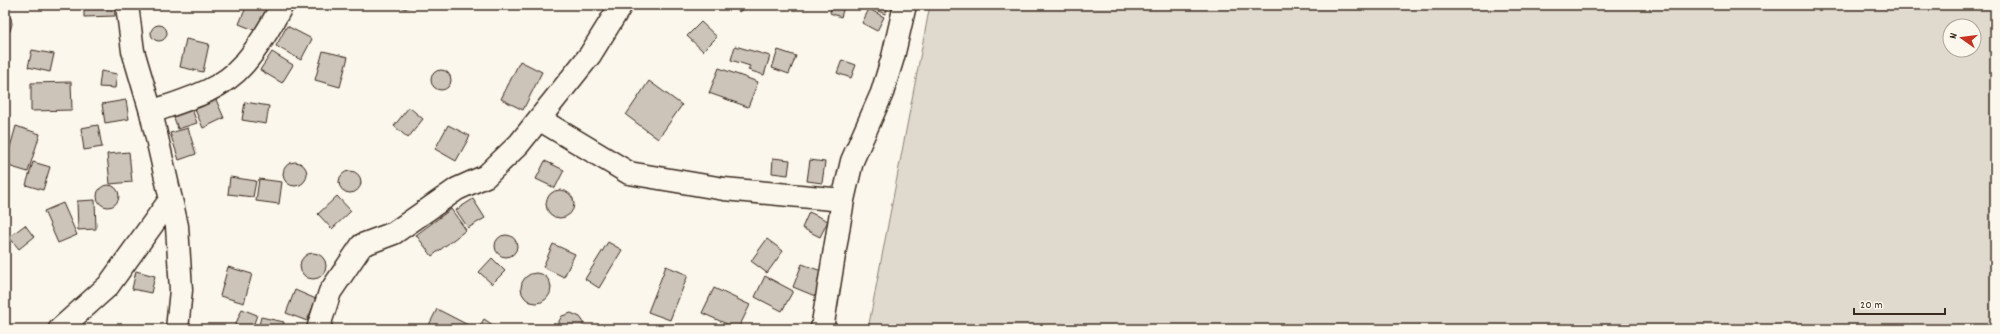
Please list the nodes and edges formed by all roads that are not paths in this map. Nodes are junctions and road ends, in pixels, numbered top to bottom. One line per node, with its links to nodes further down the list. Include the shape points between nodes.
1 (127, 5): 5 (street, via 133,51)
2 (282, 5): 5 (street, via 243,66 220,84 192,98)
3 (621, 5): 6 (street, via 590,55)
4 (905, 5): 8 (street, via 882,93 852,161)
5 (151, 112): 7 (street)
6 (539, 119): 8 (street, via 629,173 724,189); 11 (street, via 519,144 486,176 457,189 394,233 362,245 330,292)
7 (170, 200): 9 (street, via 108,286); 10 (street, via 177,226 181,290)
8 (843, 200): 12 (street)
9 (60, 329)
10 (176, 329)
11 (318, 329)
12 (822, 329)

